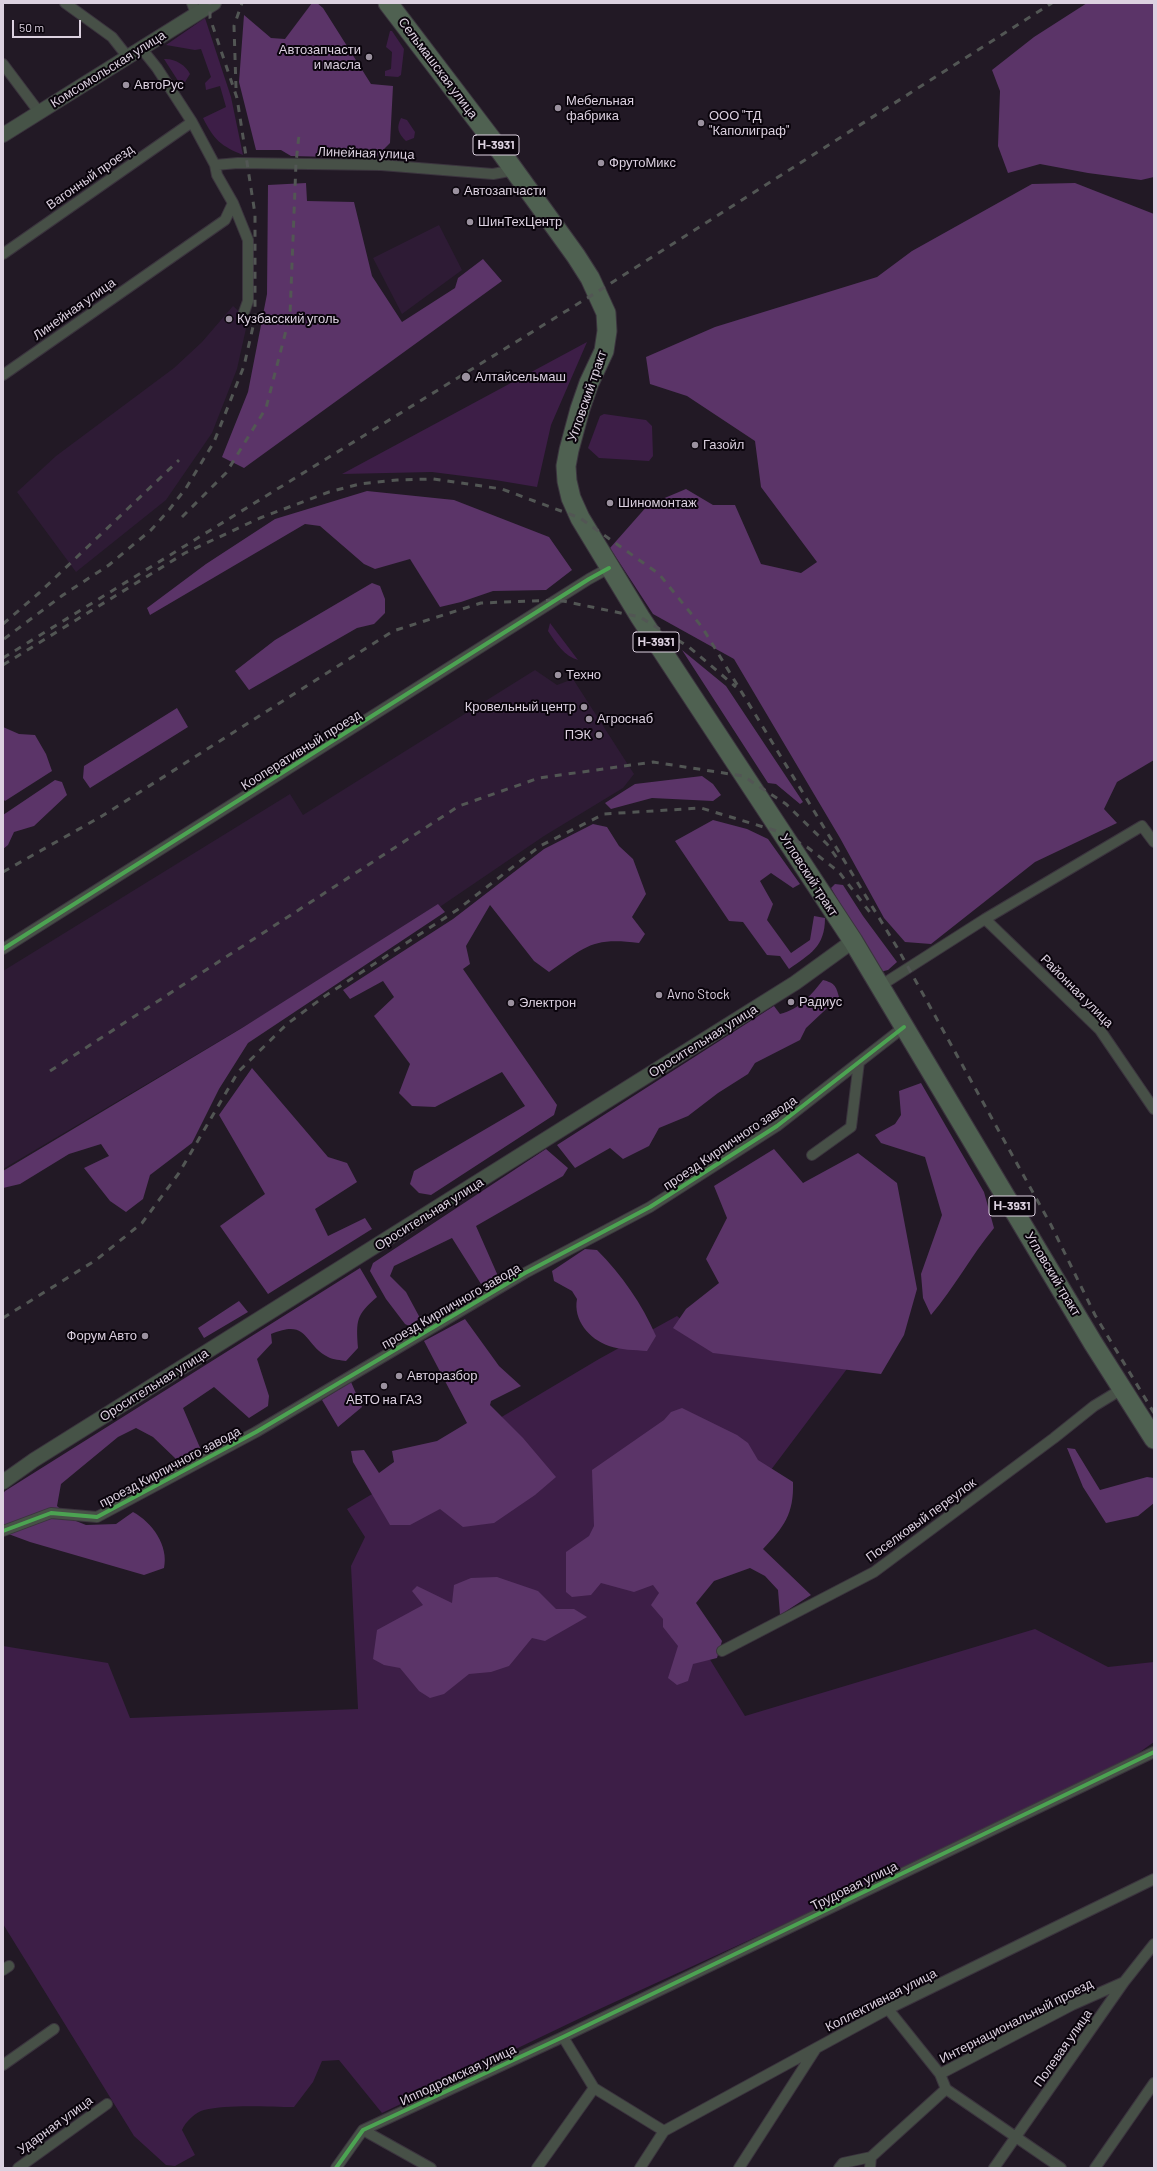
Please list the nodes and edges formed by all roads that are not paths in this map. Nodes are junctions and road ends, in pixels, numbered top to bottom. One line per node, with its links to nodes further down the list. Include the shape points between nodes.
1 (65, 3): 6 (street, via 112,37)
2 (214, 3): 4 (main road, Комсомольская улица)
3 (388, 3): 12 (highway, Сельмашская улица / Н-3931)
4 (194, 8): 5 (main road, Комсомольская улица)
5 (141, 48): 6 (main road, Комсомольская улица); 9 (street, via 162,74)
6 (127, 56): 8 (main road, Комсомольская улица)
7 (3, 64): 8 (street)
8 (39, 112): 10 (main road, Комсомольская улица)
9 (192, 122): 11 (street); 14 (street, Вагонный проезд)
10 (3, 134)
11 (215, 165): 12 (street, Линейная улица, via 381,165 493,174); 13 (street, via 217,175)
12 (514, 170): 15 (highway, Сельмашская улица / Н-3931, via 576,256)
13 (233, 204): 16 (street, via 248,240 248,301); 17 (street, Линейная улица, via 225,220)
14 (3, 254)
15 (597, 292): 18 (highway, Угловский тракт / Н-3931, via 606,313 604,351 589,383 568,450 567,481 580,518)
16 (243, 315)
17 (3, 375)
18 (609, 568): 21 (highway, Угловский тракт / Н-3931); 22 (street, Кооперативный проезд)
19 (1154, 842): 20 (street, via 1142,826)
20 (985, 919): 23 (street); 26 (street, Районная улица, via 1100,1030)
21 (853, 942): 23 (highway, Угловский тракт / Н-3931); 30 (main road, Оросительная улица, via 795,984 34,1460)
22 (3, 949)
23 (872, 973): 24 (highway, Угловский тракт / Н-3931)
24 (904, 1026): 25 (street, проезд Кирпичного завода); 28 (highway, Угловский тракт / Н-3931)
25 (859, 1062): 27 (street, via 851,1127); 31 (street, проезд Кирпичного завода, via 777,1126 650,1207 525,1273 256,1432 97,1517 51,1513)
26 (1154, 1108)
27 (812, 1155)
28 (1122, 1389): 29 (highway, Угловский тракт / Н-3931); 32 (street, Поселковый переулок, via 1094,1406 874,1572)
29 (1154, 1439)
30 (3, 1482)
31 (3, 1531)
32 (722, 1651)
33 (1154, 1752): 39 (street, Трудовая улица)
34 (1154, 1879): 37 (street, Коллективная улица)
35 (1154, 1944): 36 (street, Полевая улица)
36 (1124, 1982): 42 (street, Интернациональный проезд, via 1072,2005); 49 (street, Полевая улица)
37 (888, 2009): 40 (street, Коллективная улица); 42 (street)
38 (54, 2029): 41 (street)
39 (563, 2037): 44 (street); 47 (street, Ипподромская улица)
40 (816, 2048): 48 (street, Коллективная улица); 56 (street)
41 (3, 2066)
42 (940, 2074): 45 (street, Интернациональный проезд)
43 (1154, 2083): 61 (street)
44 (594, 2088): 48 (street); 54 (street)
45 (946, 2089): 49 (street); 50 (street)
46 (107, 2104): 51 (street, Ударная улица)
47 (363, 2130): 52 (street); 53 (street)
48 (664, 2131): 55 (street, Коллективная улица)
49 (1015, 2139): 59 (street, Полевая улица); 60 (street)
50 (871, 2157): 57 (street, via 842,2163); 58 (street)
51 (18, 2168)
52 (336, 2168)
53 (431, 2168)
54 (537, 2168)
55 (640, 2168)
56 (739, 2168)
57 (840, 2168)
58 (870, 2168)
59 (994, 2168)
60 (1060, 2168)
61 (1095, 2168)

